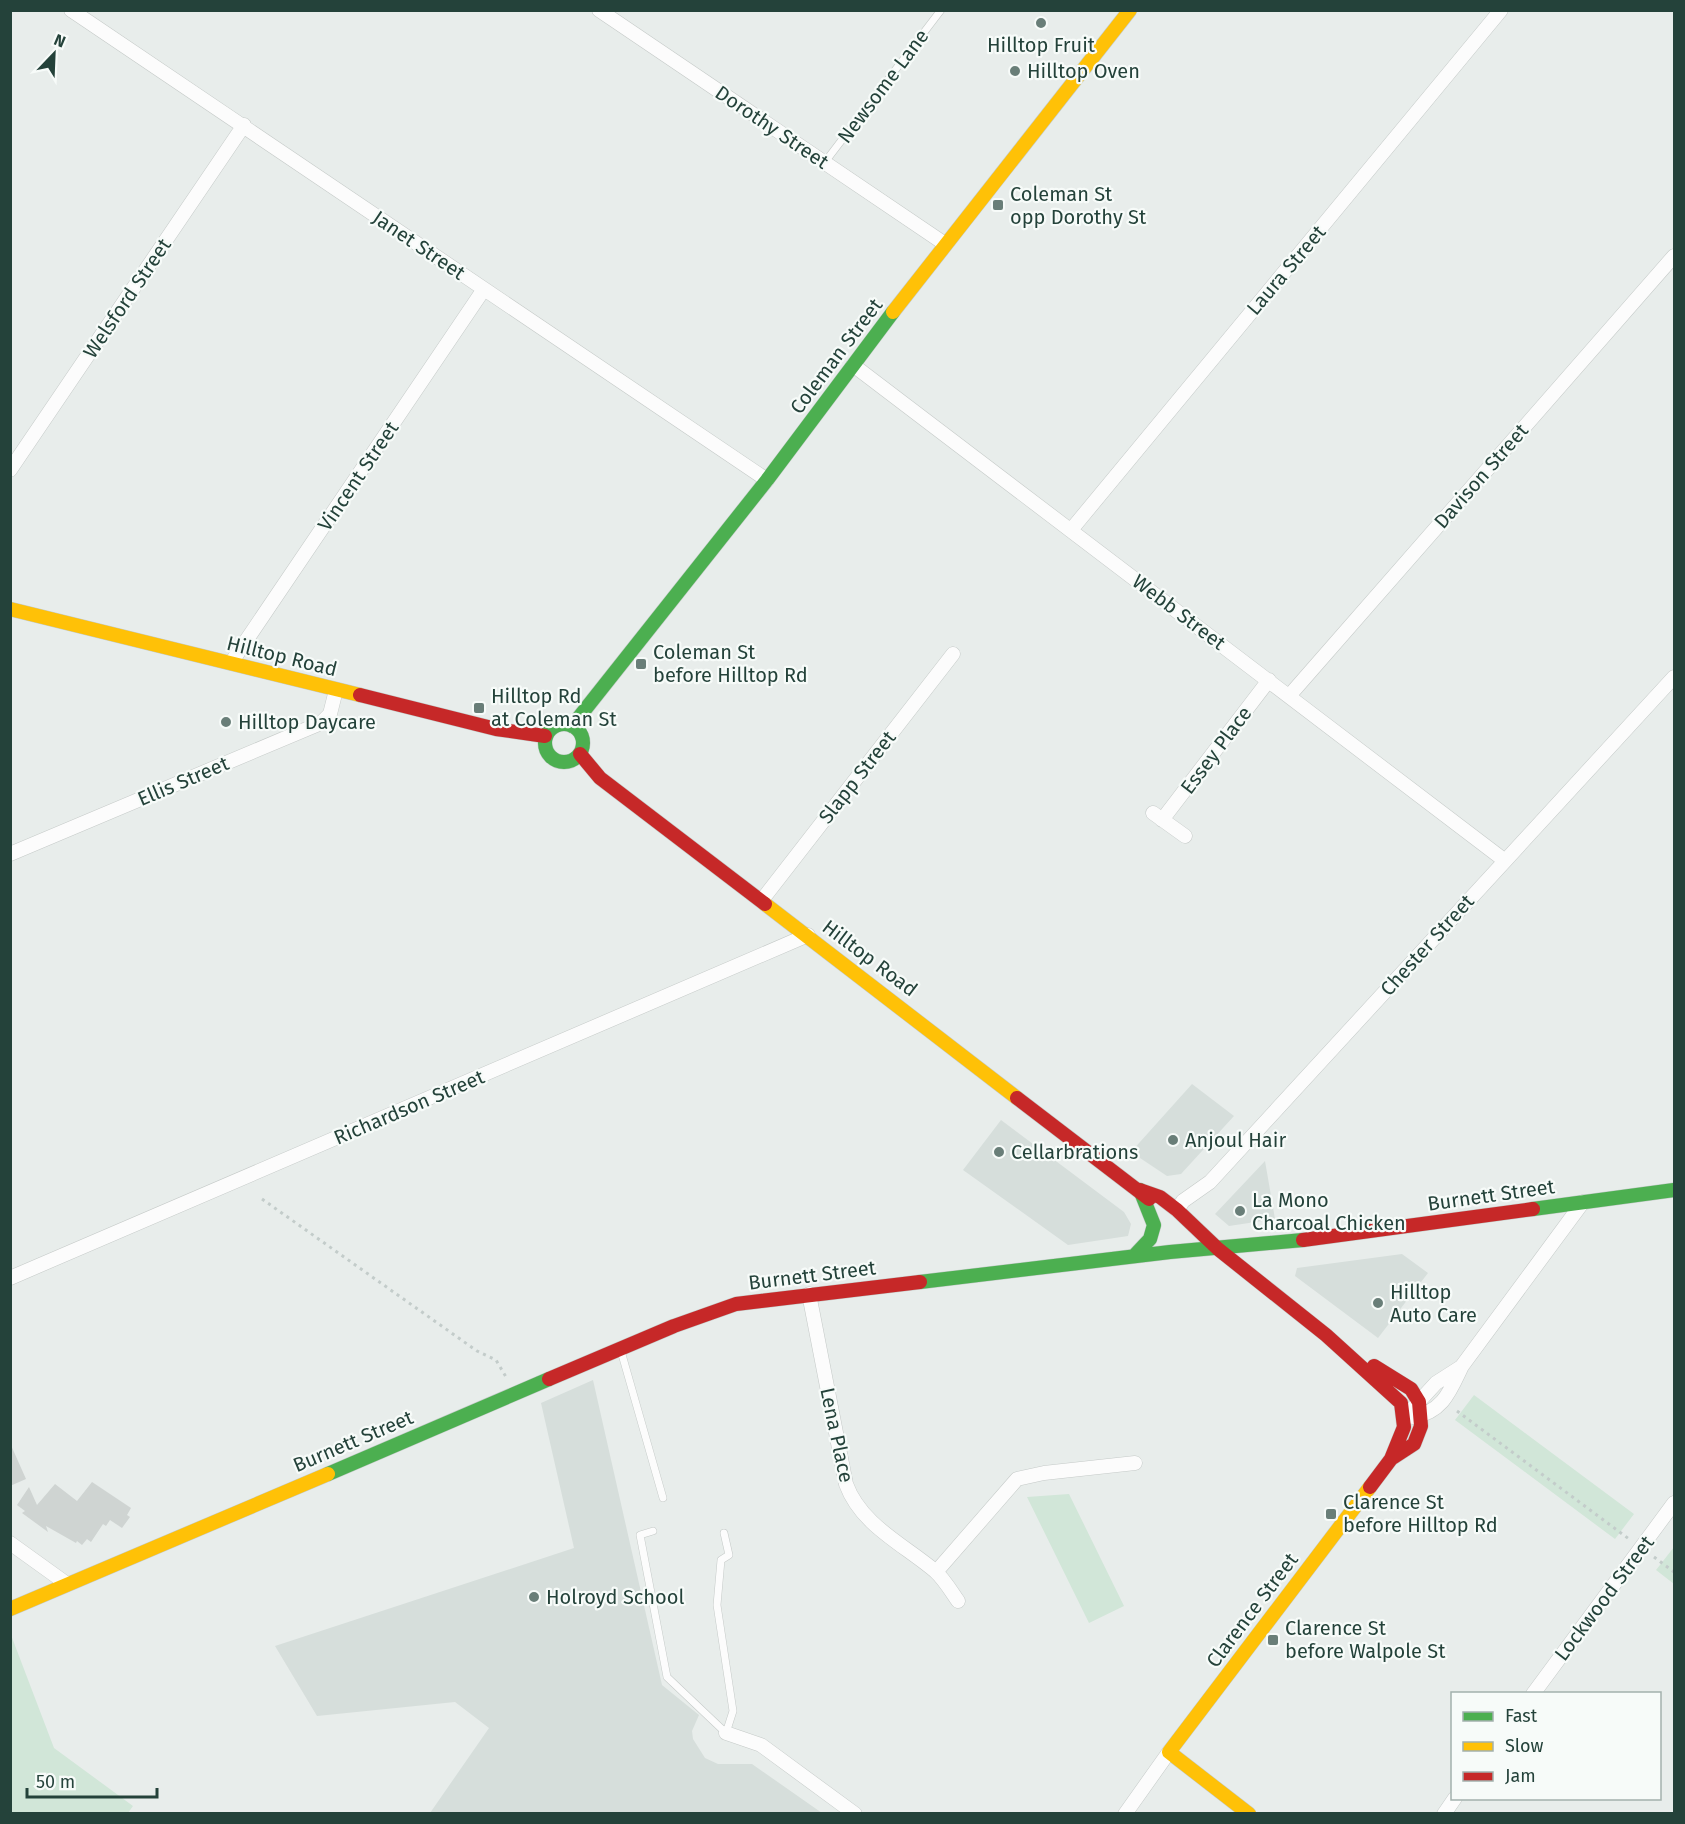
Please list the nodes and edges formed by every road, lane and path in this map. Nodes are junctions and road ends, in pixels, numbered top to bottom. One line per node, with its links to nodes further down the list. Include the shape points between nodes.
1 (71, 10): 6 (street, Janet Street)
2 (599, 10): 7 (street, Dorothy Street)
3 (941, 10): 7 (lane, Newsome Lane)
4 (1502, 10): 14 (street, Laura Street)
5 (1126, 12): 8 (street, Coleman Street)
6 (244, 125): 10 (street, Janet Street); 12 (street, Welsford Street)
7 (825, 162): 8 (street, Dorothy Street)
8 (945, 244): 11 (street, Coleman Street)
9 (1674, 256): 21 (street, Davison Street)
10 (484, 288): 13 (street, Janet Street); 17 (street, Vincent Street)
11 (853, 365): 13 (street, Coleman Street); 14 (street, Webb Street)
12 (10, 470)
13 (767, 480): 22 (street, Coleman Street)
14 (1071, 530): 19 (street, Webb Street)
15 (10, 609): 17 (street, Hilltop Road)
16 (953, 654): 28 (street, Slapp Street)
17 (231, 663): 20 (street, Hilltop Road)
18 (1674, 677): 27 (street, Chester Street)
19 (1269, 680): 21 (street, Webb Street); 25 (street, Essey Place, via 1158,817)
20 (336, 690): 23 (street, Hilltop Road, via 496,729); 26 (street, Ellis Street, via 330,714 321,723)
21 (1289, 696): 27 (street, Webb Street)
22 (572, 726): 23 (street, via 554,726); 24 (street, via 578,729 583,741)
23 (545, 736): 24 (street, via 544,746 556,761 569,762)
24 (580, 754): 28 (street, Hilltop Road, via 600,778)
25 (1185, 836)
26 (10, 854)
27 (1504, 860): 34 (street, Chester Street, via 1210,1182)
28 (762, 900): 29 (street, Hilltop Road)
29 (808, 935): 30 (street, Hilltop Road); 37 (street, Richardson Street)
30 (1140, 1190): 34 (street, Hilltop Road, via 1160,1197); 35 (street, Hilltop Road, via 1184,1230); 36 (street, via 1156,1228)
31 (1674, 1190): 33 (street, Burnett Street)
32 (262, 1199): 41 (path, via 477,1351 496,1360)
33 (1583, 1202): 35 (street, Burnett Street); 42 (street, Clarence Street, via 1462,1366 1436,1383)
34 (1177, 1210): 35 (street, Hilltop Road)
35 (1218, 1249): 36 (street, Burnett Street); 39 (street, Hilltop Road)
36 (1134, 1256): 38 (street, Burnett Street)
37 (10, 1278)
38 (808, 1294): 40 (street, Burnett Street, via 736,1304); 53 (street, Lena Place, via 852,1500 862,1513)
39 (1326, 1335): 42 (street, Hilltop Road, via 1411,1389); 44 (street, Hilltop Road, via 1401,1403)
40 (621, 1349): 47 (lane); 55 (street, Burnett Street)
41 (506, 1377)
42 (1420, 1409): 44 (street, Clarence Street); 45 (street, via 1421,1426 1414,1444)
43 (1457, 1411): 52 (path)
44 (1404, 1423): 45 (street, Clarence Street)
45 (1391, 1459): 60 (street, Clarence Street)
46 (1135, 1463): 53 (street, via 1017,1479)
47 (663, 1498)
48 (1674, 1503): 52 (street, Lockwood Street)
49 (653, 1531): 59 (lane, via 640,1535 667,1677)
50 (724, 1533): 59 (lane, via 729,1555 721,1560 717,1605 733,1711)
51 (10, 1543): 55 (street)
52 (1642, 1548): 54 (path); 58 (street, Lockwood Street)
53 (936, 1572): 56 (street, Lena Place)
54 (1674, 1572)
55 (67, 1584): 57 (street, Burnett Street)
56 (958, 1601)
57 (10, 1609)
58 (1534, 1692)
59 (726, 1732): 62 (street, via 761,1745)
60 (1169, 1752): 63 (street, Clarence Street); 64 (street)
61 (1454, 1800): 65 (street)
62 (855, 1814)
63 (1125, 1814)
64 (1249, 1814)
65 (1444, 1814)

